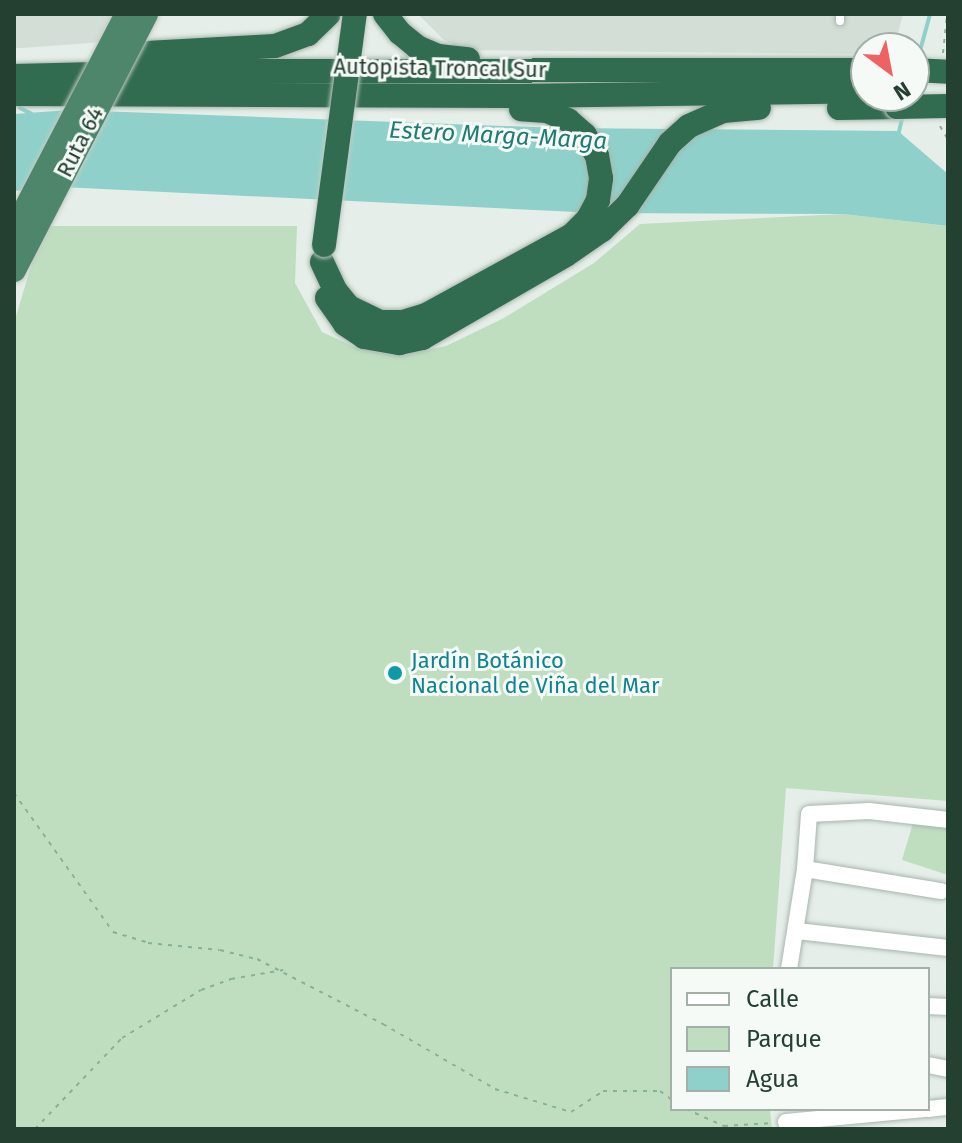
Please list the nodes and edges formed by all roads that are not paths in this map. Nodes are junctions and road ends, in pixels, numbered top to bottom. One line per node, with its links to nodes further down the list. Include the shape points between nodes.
1 (127, 14): 14 (highway, Ruta 64, bridge)
2 (146, 14): 16 (highway, Ruta 64, bridge)
3 (329, 14): 7 (highway, via 308,34 275,46 159,50)
4 (355, 14): 15 (highway, bridge)
5 (385, 14): 6 (highway, via 417,47 438,56)
6 (850, 66)
7 (14, 67)
8 (850, 67): 9 (highway, Autopista Troncal Sur)
9 (14, 76)
10 (850, 91): 11 (highway, Autopista Troncal Sur, via 520,96)
11 (184, 92): 12 (highway, Autopista Troncal Sur); 15 (highway, via 547,111 577,127 592,145 600,167 600,189 580,228 426,315 380,322 349,307 335,290)
12 (14, 94)
13 (850, 102): 15 (highway, via 735,109 701,119 679,134 627,206 588,241 432,332 399,343 375,341 345,324 326,296)
14 (14, 231)
15 (323, 254)
16 (14, 270)
17 (948, 820): 18 (street, via 869,811 809,814)
18 (805, 869): 19 (street); 20 (street)
19 (941, 891)
20 (797, 931): 21 (street); 22 (street)
21 (948, 948)
22 (789, 967)
23 (901, 1111): 24 (street)
24 (786, 1120)

